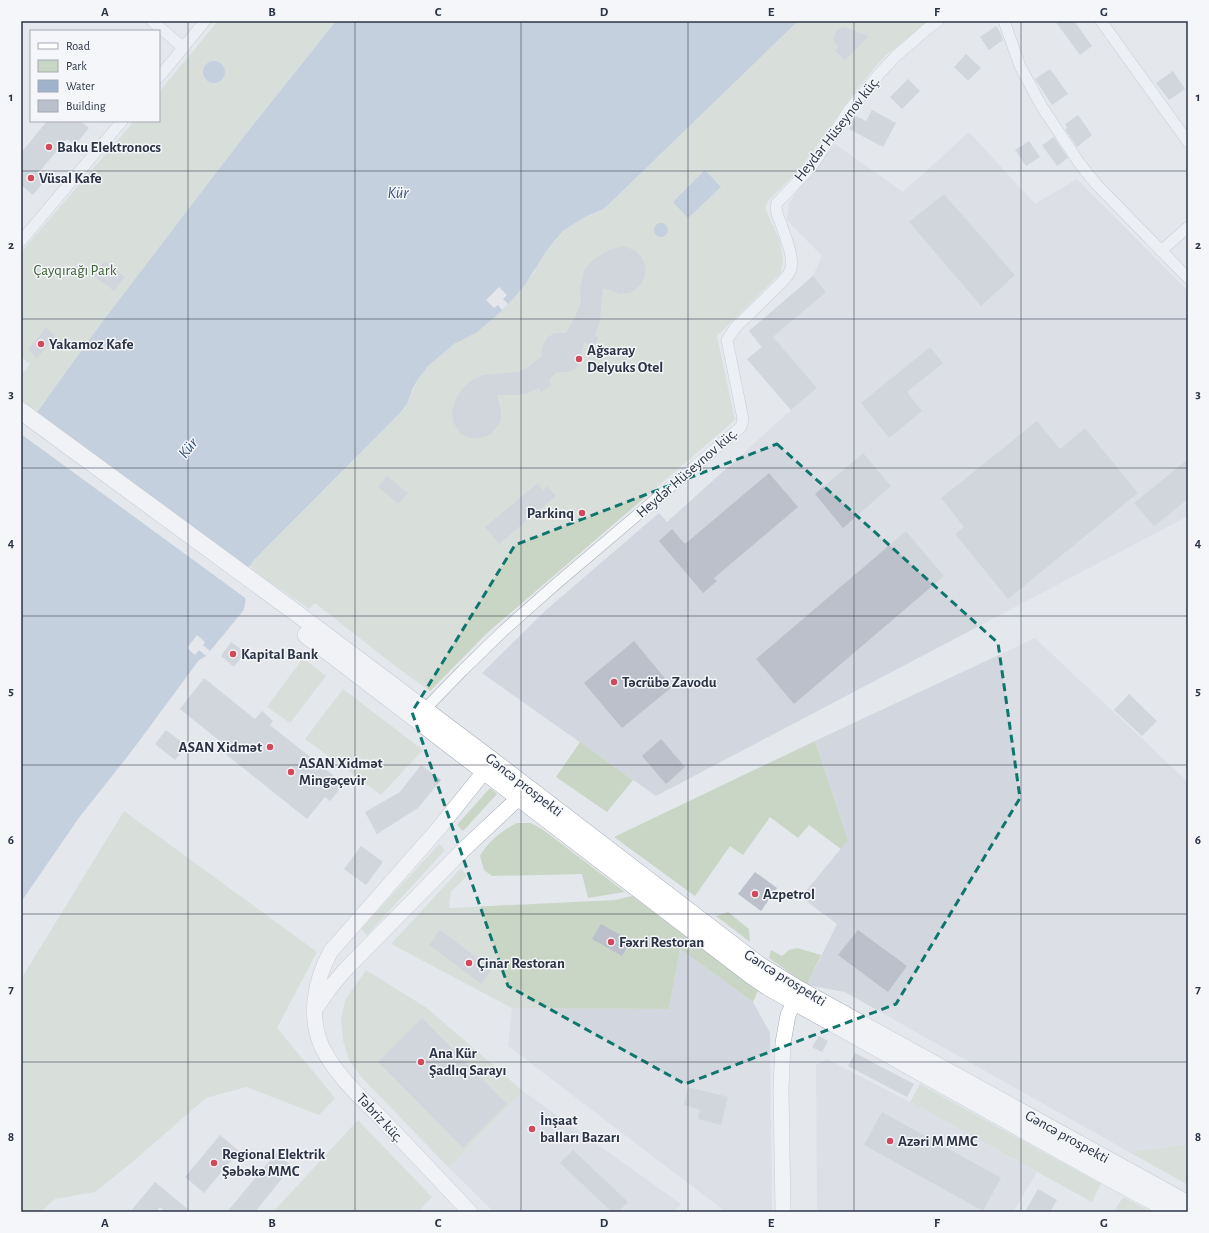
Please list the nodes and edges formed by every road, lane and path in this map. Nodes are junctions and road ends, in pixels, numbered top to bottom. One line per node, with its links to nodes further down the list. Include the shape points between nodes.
1 (152, 21): 6 (street)
2 (205, 21): 6 (street)
3 (938, 21): 17 (street, Heydər Hüseynov küç., via 880,73 849,110 812,166 777,203 777,214 791,253 790,272 784,281 735,328 727,340 743,419 741,427 503,631)
4 (1004, 21): 12 (street, via 1020,66 1042,107 1080,164)
5 (1101, 21): 9 (street)
6 (184, 48): 7 (street)
7 (160, 76)
8 (121, 122): 11 (street)
9 (1188, 142)
10 (1188, 227): 12 (street)
11 (21, 241)
12 (1161, 251): 13 (street)
13 (1188, 278)
14 (21, 411): 16 (main road)
15 (21, 424): 16 (main road)
16 (296, 620): 17 (main road, Gəncə prospekti); 18 (main road, Gəncə prospekti)
17 (425, 709): 18 (main road, Gəncə prospekti)
18 (489, 766): 19 (main road, Gəncə prospekti); 21 (main road, Təbriz küç., via 331,952 318,979)
19 (524, 793): 20 (main road, Gəncə prospekti); 21 (main road, via 462,851 345,970)
20 (797, 995): 22 (main road, Gəncə prospekti); 24 (main road, via 786,1023 781,1089); 25 (main road, Gəncə prospekti, via 1115,1181)
21 (314, 1010): 23 (main road, Təbriz küç., via 318,1038 331,1064)
22 (1188, 1204)
23 (470, 1212)
24 (783, 1212)
25 (1173, 1212)

